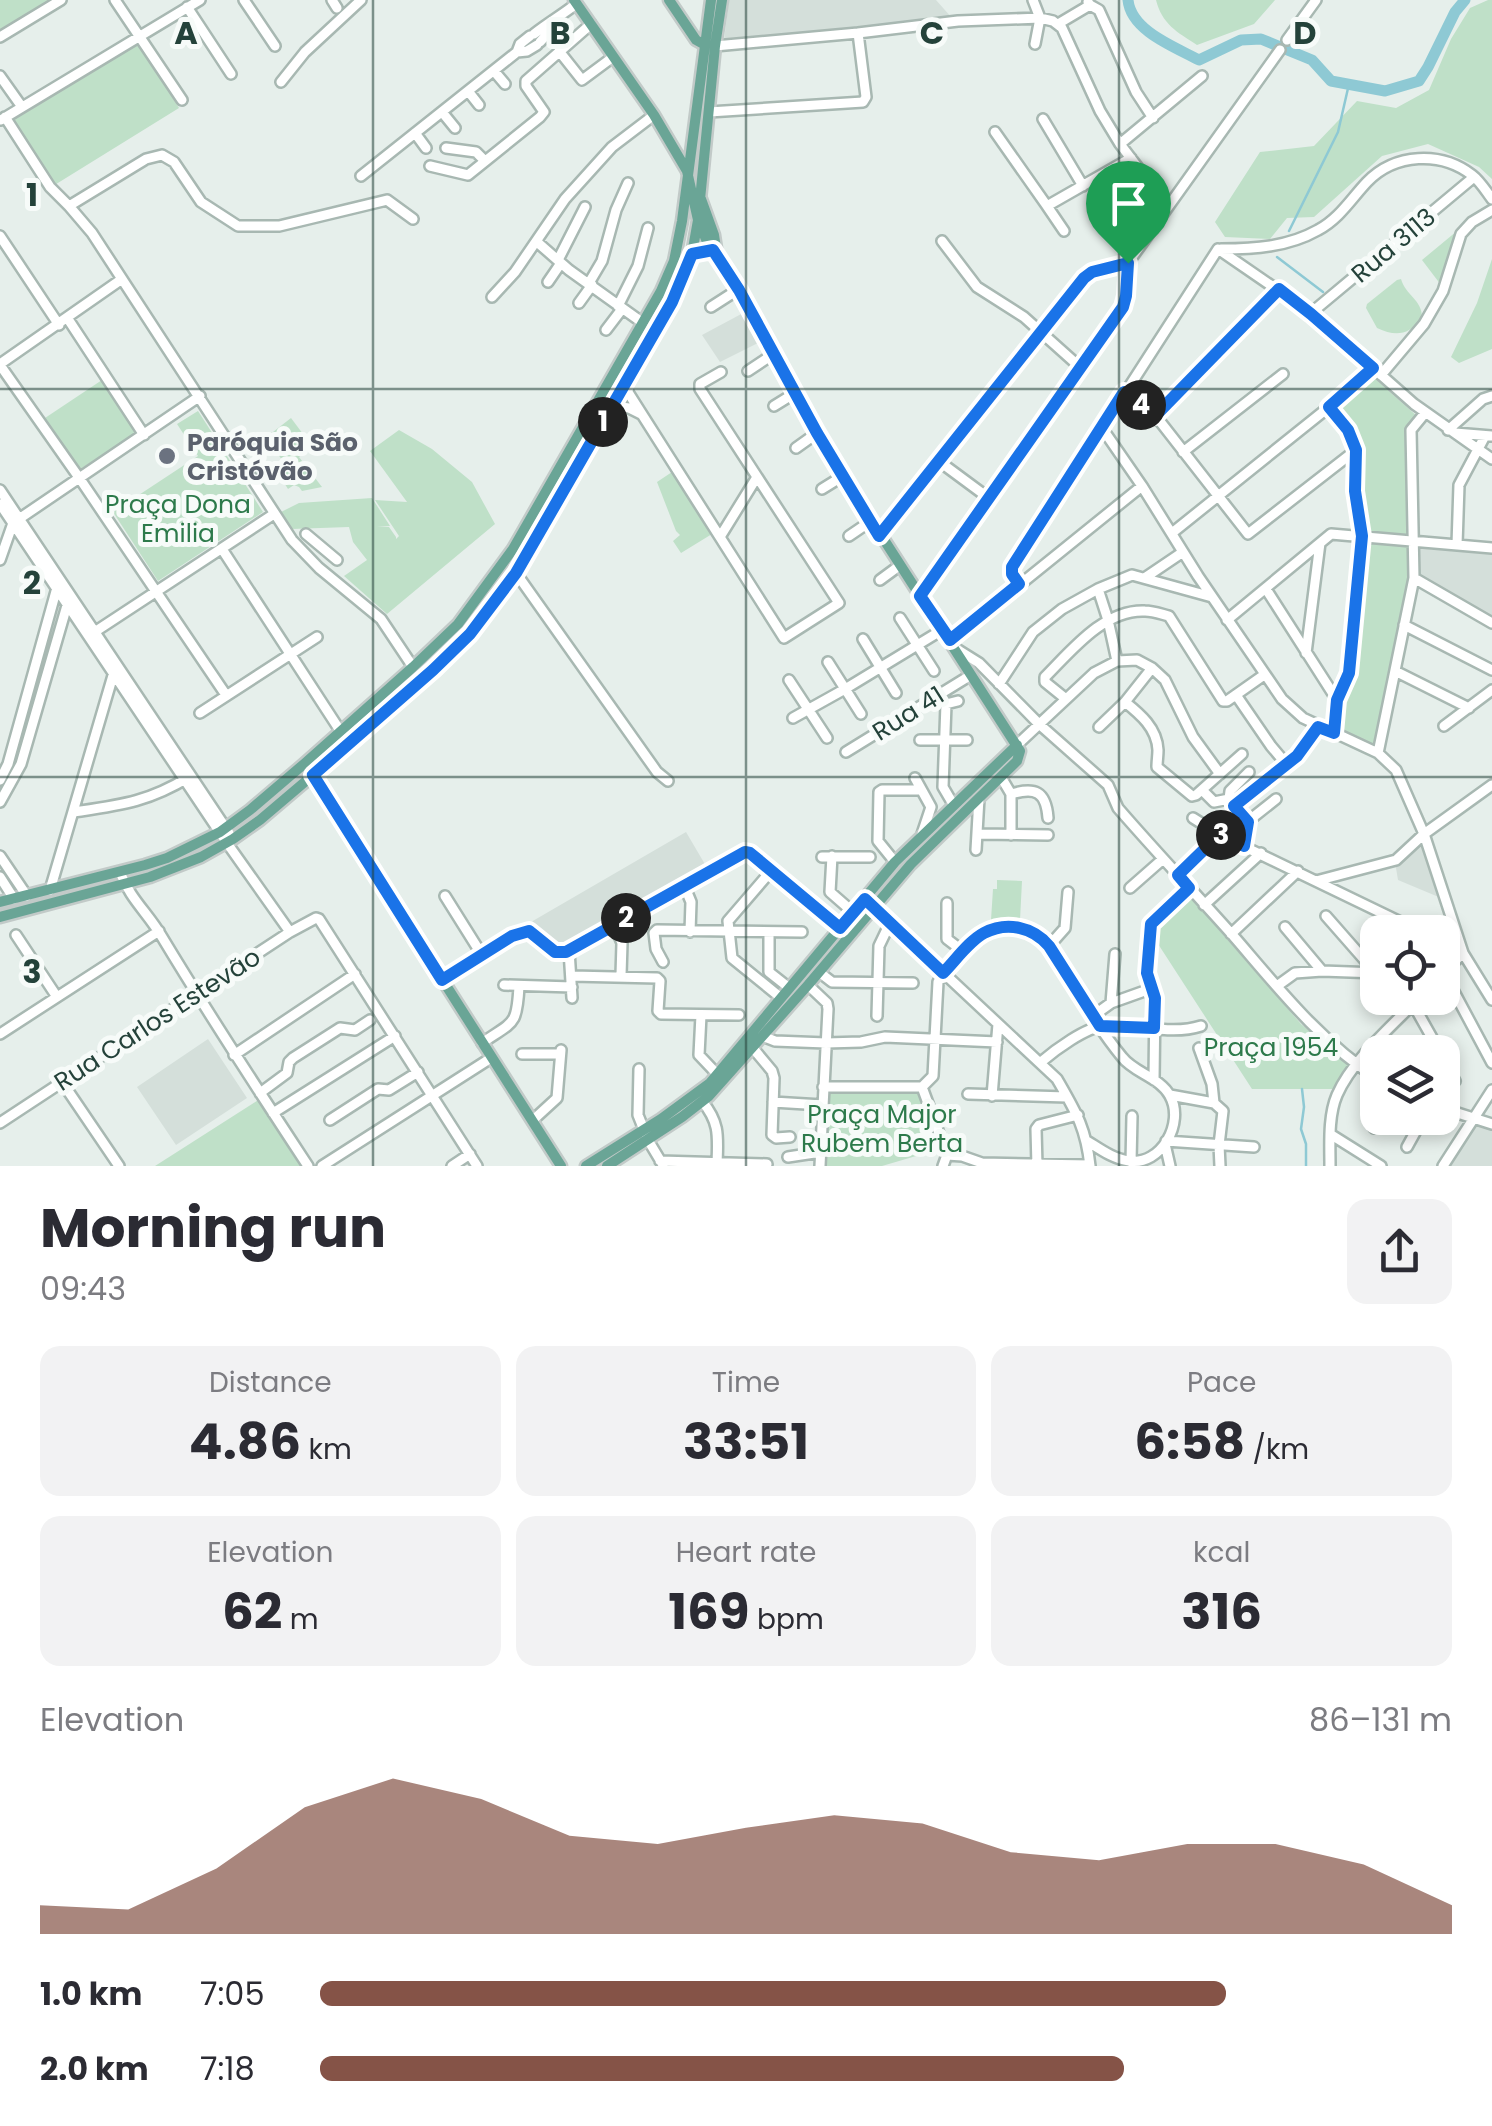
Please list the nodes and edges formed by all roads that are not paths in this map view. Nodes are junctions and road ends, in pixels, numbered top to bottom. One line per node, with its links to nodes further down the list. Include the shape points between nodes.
1 (61, 0): 19 (street)
2 (115, 0): 18 (street)
3 (200, 0): 13 (street)
4 (244, 0): 22 (street)
5 (361, 0): 31 (street)
6 (669, 0): 23 (main road, via 696,40)
7 (711, 0): 23 (main road)
8 (722, 0): 23 (main road)
9 (1033, 0): 14 (street)
10 (1316, 0): 20 (street)
11 (575, 2): 15 (main road); 27 (street, via 547,36 520,44)
12 (1088, 2): 16 (street); 40 (street, via 1099,10)
13 (187, 7): 18 (street); 28 (street)
14 (1040, 18): 16 (street); 17 (street); 21 (street)
15 (590, 24): 25 (street); 26 (main road)
16 (1058, 24): 48 (street)
17 (858, 33): 23 (street); 38 (street, via 865,100)
18 (139, 35): 34 (street); 36 (street)
19 (0, 36)
20 (1287, 40)
21 (1036, 44)
22 (275, 46)
23 (710, 46): 38 (main road); 47 (main road)
24 (1280, 50): 64 (street)
25 (559, 51): 26 (street, via 582,80); 53 (street, via 526,81 543,114)
26 (613, 56): 39 (main road)
27 (494, 71): 32 (street); 33 (street)
28 (231, 74)
29 (0, 76): 36 (street)
30 (1202, 76): 40 (street)
31 (281, 82)
32 (505, 84)
33 (468, 91): 35 (street); 37 (street)
34 (182, 100)
35 (479, 105)
36 (22, 107): 41 (street)
37 (442, 112): 43 (street); 45 (street)
38 (709, 112): 49 (main road)
39 (654, 116): 46 (main road); 73 (street, via 612,147)
40 (1153, 118): 48 (street)
41 (2, 119): 62 (street)
42 (1043, 119): 59 (street)
43 (456, 128)
44 (995, 132): 63 (street)
45 (415, 133): 50 (street); 56 (street)
46 (670, 142): 47 (main road); 55 (main road)
47 (690, 144): 49 (main road); 55 (main road)
48 (1120, 144): 52 (street)
49 (706, 145): 60 (main road)
50 (426, 148)
51 (446, 148): 53 (street, via 479,154)
52 (1131, 158): 59 (street); 64 (street)
53 (484, 162): 54 (street, via 468,175)
54 (430, 166)
55 (687, 170): 68 (main road); 90 (main road, via 674,260)
56 (360, 176)
57 (1474, 176): 61 (street); 74 (street, via 1448,160 1409,160 1372,177 1334,220 1310,234 1276,246); 88 (street, Rua 3113)
58 (628, 183): 81 (street)
59 (1082, 186): 63 (street)
60 (700, 196): 68 (main road); 75 (main road)
61 (1492, 198)
62 (69, 206): 67 (street, via 162,155 201,202 238,226 280,226 387,200); 79 (street)
63 (1047, 206): 70 (street)
64 (1168, 206): 78 (street)
65 (585, 207): 77 (street)
66 (1492, 210): 97 (street, via 1462,234 1424,324)
67 (414, 219)
68 (698, 220): 75 (main road); 76 (main road)
69 (648, 228): 87 (street)
70 (1064, 231)
71 (0, 236): 89 (street)
72 (942, 240): 92 (street, via 977,287)
73 (537, 242): 77 (street); 84 (street)
74 (1218, 248): 82 (street); 102 (street)
75 (715, 253): 76 (main road); 83 (main road)
76 (692, 254): 100 (main road)
77 (560, 262): 80 (street); 81 (street)
78 (1128, 263): 92 (street, via 1084,278); 95 (street, via 1123,307)
79 (122, 279): 89 (street); 103 (street)
80 (548, 282)
81 (590, 284): 85 (street); 87 (street)
82 (1279, 289): 88 (street); 110 (street)
83 (739, 290): 86 (street); 93 (main road)
84 (492, 297)
85 (579, 303)
86 (711, 306)
87 (620, 307): 90 (street); 91 (street)
88 (1311, 314): 97 (street)
89 (63, 322): 94 (street); 114 (street)
90 (643, 323): 179 (main road, via 513,550 458,624)
91 (606, 330)
92 (1042, 332): 95 (street); 121 (street)
93 (775, 353): 96 (street); 101 (main road)
94 (0, 365): 124 (street)
95 (1081, 368): 129 (street)
96 (748, 371)
97 (1377, 371): 107 (street); 108 (street)
98 (720, 372): 123 (street, via 699,386)
99 (1284, 374): 119 (street)
100 (624, 386): 105 (main road); 109 (street)
101 (795, 392): 106 (street); 113 (main road)
102 (1124, 392): 110 (street); 111 (street)
103 (200, 396): 114 (street); 131 (street)
104 (1492, 396): 112 (street)
105 (613, 406): 109 (street); 149 (main road)
106 (774, 406)
107 (1329, 407): 117 (street); 128 (street)
108 (1426, 412): 112 (street); 140 (street, via 1411,432)
109 (644, 416): 139 (street)
110 (1155, 416): 119 (street)
111 (1102, 428): 125 (street); 154 (street, via 1012,567)
112 (1450, 431): 115 (street); 118 (street)
113 (817, 433): 116 (street); 122 (main road)
114 (144, 435): 124 (street)
115 (1489, 436): 118 (street)
116 (796, 448)
117 (1356, 450): 128 (street, via 1248,534); 138 (street)
118 (1479, 450): 120 (street); 142 (street, via 1459,485)
119 (1183, 452): 128 (street)
120 (1492, 459)
121 (940, 462): 129 (street); 137 (street)
122 (843, 476): 127 (street); 133 (main road)
123 (757, 477): 139 (street); 139 (street, via 839,603 784,638)
124 (80, 478): 132 (street); 157 (street)
125 (1142, 486): 134 (street); 154 (street)
126 (0, 490): 132 (street)
127 (822, 490)
128 (1220, 496): 134 (street)
129 (990, 498): 158 (street)
130 (0, 504): 132 (street)
131 (274, 514): 143 (street); 179 (street, via 319,568 382,619)
132 (16, 521): 146 (street); 153 (street)
133 (870, 521): 136 (street); 137 (main road)
134 (1172, 533): 145 (street)
135 (306, 534): 147 (street)
136 (849, 536)
137 (879, 536): 148 (main road)
138 (1362, 536): 140 (street); 141 (street, via 1330,534); 196 (street, via 1349,673)
139 (720, 537)
140 (1414, 540): 142 (street); 151 (street)
141 (1320, 543): 156 (street); 174 (street)
142 (1458, 544): 144 (street)
143 (222, 548): 157 (street); 175 (street)
144 (1492, 548)
145 (1183, 552): 150 (street); 159 (street)
146 (0, 560)
147 (337, 560)
148 (900, 566): 152 (street); 158 (main road)
149 (516, 573): 224 (main road, via 470,634); 229 (street)
150 (1146, 578): 155 (street, via 1132,574); 159 (street)
151 (1414, 578): 164 (street); 165 (street)
152 (880, 580)
153 (58, 582): 160 (street); 172 (street)
154 (1019, 584): 170 (street)
155 (1098, 589): 162 (street); 189 (street, via 1033,632)
156 (1266, 589): 163 (street); 174 (street)
157 (156, 590): 167 (street); 193 (street)
158 (920, 596): 166 (main road)
159 (1212, 597): 163 (street)
160 (69, 598): 167 (street); 173 (street)
161 (900, 618): 171 (street)
162 (1108, 620): 176 (street); 194 (street, via 1140,610 1169,616 1223,701); 195 (street, via 1045,676)
163 (1227, 620): 187 (street)
164 (1492, 623)
165 (1404, 625): 182 (street); 183 (street)
166 (942, 630): 170 (main road); 171 (street)
167 (91, 634): 177 (street); 185 (street)
168 (317, 637): 175 (street)
169 (863, 639): 180 (street)
170 (952, 644): 186 (main road); 189 (street)
171 (918, 646): 180 (street); 184 (street)
172 (40, 649): 173 (street); 208 (street)
173 (53, 652): 211 (street)
174 (1306, 653): 196 (street)
175 (290, 654): 193 (street); 209 (street)
176 (1117, 660): 181 (street); 195 (street)
177 (116, 662): 185 (street); 225 (street)
178 (828, 662): 190 (street)
179 (414, 667): 209 (main road)
180 (880, 668): 190 (street); 192 (street)
181 (1152, 668): 198 (street); 223 (street)
182 (1395, 670): 199 (street); 218 (street)
183 (1492, 670)
184 (934, 671)
185 (113, 674): 225 (street); 239 (street)
186 (971, 674): 216 (main road); 217 (street, Rua 41)
187 (1264, 675): 194 (street); 207 (street, via 1291,709)
188 (789, 680): 200 (street)
189 (999, 684): 204 (street)
190 (845, 690): 200 (street); 202 (street)
191 (1492, 690): 199 (street)
192 (896, 693)
193 (226, 695): 201 (street)
194 (1236, 695): 221 (street)
195 (1066, 699): 204 (street)
196 (1337, 700): 210 (street)
197 (958, 701): 214 (street, via 946,704)
198 (1125, 702): 206 (street); 232 (street, via 1145,718 1157,766 1192,796)
199 (1469, 708): 205 (street)
200 (809, 709): 203 (street); 212 (street)
201 (200, 713)
202 (860, 714)
203 (793, 718)
204 (1039, 724): 216 (street); 256 (street, via 1108,785 1118,808)
205 (1444, 726)
206 (1099, 727)
207 (1318, 727): 210 (street); 221 (street)
208 (16, 732): 211 (street); 228 (street)
209 (341, 732): 220 (main road)
210 (1334, 733): 218 (street)
211 (29, 737): 236 (street)
212 (827, 738)
213 (920, 740): 214 (street)
214 (944, 740): 215 (street); 238 (street, via 943,787)
215 (967, 740)
216 (1016, 744): 227 (main road, via 1020,756); 238 (main road)
217 (846, 752)
218 (1378, 753): 248 (street, via 1402,780)
219 (1242, 754): 223 (street)
220 (304, 764): 224 (main road); 243 (main road)
221 (1288, 765): 237 (street)
222 (1248, 772): 237 (street, via 1230,791)
223 (1220, 774): 232 (street)
224 (313, 775): 250 (main road); 307 (main road)
225 (188, 778): 239 (street, via 156,796); 243 (street)
226 (915, 778): 231 (street)
227 (1001, 778): 233 (street); 234 (main road)
228 (0, 780)
229 (668, 781)
230 (1492, 785): 248 (street)
231 (920, 790): 245 (street, via 932,811); 257 (street, via 879,792 878,841)
232 (1202, 790): 237 (street, via 1214,802)
233 (1011, 794): 240 (street, via 1035,791 1046,802); 244 (street)
234 (979, 798): 246 (street); 273 (main road)
235 (1276, 799): 242 (street)
236 (0, 802)
237 (1232, 802): 242 (street)
238 (953, 804): 245 (main road)
239 (74, 812): 268 (street)
240 (1048, 818)
241 (1193, 818): 247 (street)
242 (1248, 822): 251 (street)
243 (223, 830): 250 (street); 260 (main road)
244 (1011, 831): 246 (street); 249 (street)
245 (922, 834): 257 (main road)
246 (977, 834): 252 (street)
247 (1220, 834): 251 (street); 261 (street)
248 (1424, 834): 263 (street, via 1396,860); 295 (street)
249 (1048, 835)
250 (230, 841): 264 (main road); 285 (street)
251 (1244, 846): 253 (street)
252 (976, 850)
253 (1261, 852): 259 (street); 275 (street)
254 (0, 856): 271 (street)
255 (870, 857): 276 (street, via 827,857 830,892)
256 (1164, 859): 261 (street); 266 (street)
257 (895, 862): 273 (main road)
258 (771, 871): 265 (street, via 745,852); 282 (street); 287 (street, via 730,918)
259 (1298, 871): 263 (street); 290 (street)
260 (120, 872): 264 (street); 268 (main road)
261 (1178, 875): 267 (street)
262 (0, 878): 271 (street)
263 (1316, 881): 277 (street)
264 (125, 885): 279 (main road); 284 (street)
265 (684, 885): 281 (street); 286 (street)
266 (1130, 888)
267 (1189, 888): 275 (street); 315 (street, via 1151,924 1147,973)
268 (50, 890): 271 (main road)
269 (1068, 892): 292 (street, via 1065,928)
270 (445, 896): 298 (street)
271 (20, 897): 272 (main road)
272 (0, 902)
273 (870, 903): 276 (main road); 280 (street); 302 (main road)
274 (947, 903): 294 (street, via 947,939)
275 (1204, 904): 290 (street)
276 (854, 913): 282 (main road)
277 (1386, 915)
278 (1326, 916): 297 (street)
279 (0, 917)
280 (890, 923): 304 (street); 308 (street, via 879,946)
281 (614, 924): 293 (street); 306 (street, via 622,943)
282 (840, 928): 316 (main road)
283 (1284, 928): 301 (street)
284 (159, 931): 317 (street); 318 (street)
285 (290, 932): 305 (street, Rua Carlos Estevão, via 320,919); 317 (street, Rua Carlos Estevão)
286 (690, 932): 287 (street); 300 (street, via 654,931)
287 (731, 932): 288 (street); 316 (street, via 732,958)
288 (769, 932): 289 (street); 316 (street, via 769,972)
289 (802, 932)
290 (1231, 934): 313 (street)
291 (16, 935): 318 (street)
292 (1049, 946): 294 (street, via 1040,934 1018,926 982,934); 328 (street)
293 (569, 950): 298 (street, via 558,954 529,931); 314 (street)
294 (964, 952): 304 (street)
295 (1463, 952): 299 (street); 319 (street)
296 (1116, 954): 321 (street)
297 (1360, 954)
298 (482, 955): 307 (street)
299 (1460, 955)
300 (663, 962)
301 (1322, 971): 303 (street); 313 (street, via 1294,974)
302 (819, 972): 308 (street, via 832,982); 310 (main road)
303 (1360, 972)
304 (943, 973): 330 (street); 337 (street)
305 (354, 974): 335 (street); 344 (street)
306 (620, 975): 314 (street); 323 (street, via 658,979 659,1013)
307 (442, 980): 339 (main road)
308 (879, 983): 309 (street); 327 (street)
309 (913, 983)
310 (808, 985): 320 (main road); 340 (street, via 828,1006)
311 (504, 986): 312 (street)
312 (519, 986): 314 (street); 339 (street, via 518,1013)
313 (1277, 986): 348 (street)
314 (572, 987)
315 (1153, 988): 321 (street); 333 (street)
316 (784, 992): 320 (main road, via 783,1004); 324 (main road)
317 (195, 994): 344 (street); 354 (street, Rua Carlos Estevão)
318 (57, 997): 334 (street)
319 (1492, 1000)
320 (792, 1003): 324 (main road)
321 (1110, 1003): 328 (street)
322 (1460, 1005): 347 (street)
323 (701, 1014): 326 (street); 352 (street, via 699,1056)
324 (774, 1014): 336 (main road); 352 (main road)
325 (1403, 1015): 348 (street)
326 (739, 1016)
327 (877, 1016)
328 (1094, 1016): 331 (street)
329 (370, 1020): 358 (street, via 354,1030 340,1028 293,1058 287,1073)
330 (998, 1024): 338 (street); 346 (street)
331 (1100, 1026): 333 (street); 346 (street); 353 (street, via 1124,1062)
332 (1201, 1026): 333 (street)
333 (1154, 1028): 353 (street)
334 (0, 1034)
335 (395, 1036): 351 (street); 369 (street)
336 (762, 1036): 340 (street); 341 (main road)
337 (933, 1039): 338 (street); 340 (street); 356 (street, via 932,1076)
338 (997, 1042): 363 (street)
339 (482, 1043): 345 (main road)
340 (826, 1044): 355 (street)
341 (752, 1047): 364 (main road); 365 (street, via 772,1071)
342 (1199, 1048): 366 (street)
343 (522, 1054): 375 (street, via 561,1052 557,1098)
344 (234, 1055): 358 (street)
345 (492, 1058): 361 (street); 375 (main road)
346 (1041, 1062): 362 (street)
347 (1492, 1062)
348 (1356, 1065): 349 (street); 378 (street, via 1335,1098)
349 (1360, 1068)
350 (639, 1069): 379 (street, via 638,1115)
351 (418, 1072): 361 (street); 374 (street)
352 (717, 1074): 379 (main road)
353 (1154, 1080): 360 (street)
354 (62, 1082): 373 (street, Rua Carlos Estevão); 396 (street)
355 (823, 1087): 356 (street); 367 (street)
356 (922, 1087): 389 (street)
357 (1492, 1090): 376 (street)
358 (260, 1093): 369 (street)
359 (968, 1094): 363 (street)
360 (1170, 1095): 366 (street); 383 (street, via 1174,1112)
361 (434, 1096): 388 (street); 398 (street)
362 (1067, 1097): 363 (street); 370 (street)
363 (992, 1098)
364 (702, 1101): 379 (main road); 393 (street, via 718,1129)
365 (773, 1102): 367 (street); 381 (street, via 772,1135)
366 (1214, 1103): 384 (street, via 1223,1111)
367 (822, 1104): 387 (street)
368 (0, 1106): 373 (street)
369 (273, 1113): 397 (street)
370 (1078, 1115): 382 (street); 395 (street, via 1039,1125)
371 (1460, 1115): 376 (street)
372 (1132, 1116): 391 (street)
373 (4, 1120)
374 (330, 1120)
375 (533, 1120): 401 (main road)
376 (1474, 1120): 377 (street); 411 (street)
377 (1492, 1124)
378 (1330, 1134): 409 (street); 410 (street)
379 (646, 1135): 392 (street); 402 (main road); 403 (main road)
380 (1414, 1135): 386 (street)
381 (790, 1138)
382 (1087, 1140): 391 (street); 406 (street)
383 (1166, 1143): 384 (street); 391 (street, via 1148,1160); 407 (street)
384 (1219, 1145): 385 (street); 408 (street)
385 (1254, 1147)
386 (1407, 1147)
387 (820, 1152): 390 (street); 404 (street)
388 (470, 1154): 399 (street); 400 (street)
389 (947, 1155): 395 (street); 405 (street)
390 (788, 1157)
391 (1131, 1162)
392 (662, 1164): 393 (street)
393 (717, 1164): 394 (street)
394 (767, 1164)
395 (1036, 1165): 406 (street)
396 (119, 1166)
397 (308, 1166)
398 (322, 1166)
399 (452, 1166)
400 (477, 1166)
401 (561, 1166)
402 (586, 1166)
403 (607, 1166)
404 (820, 1166)
405 (943, 1166)
406 (1090, 1166)
407 (1170, 1166)
408 (1220, 1166)
409 (1330, 1166)
410 (1380, 1166)
411 (1444, 1166)

